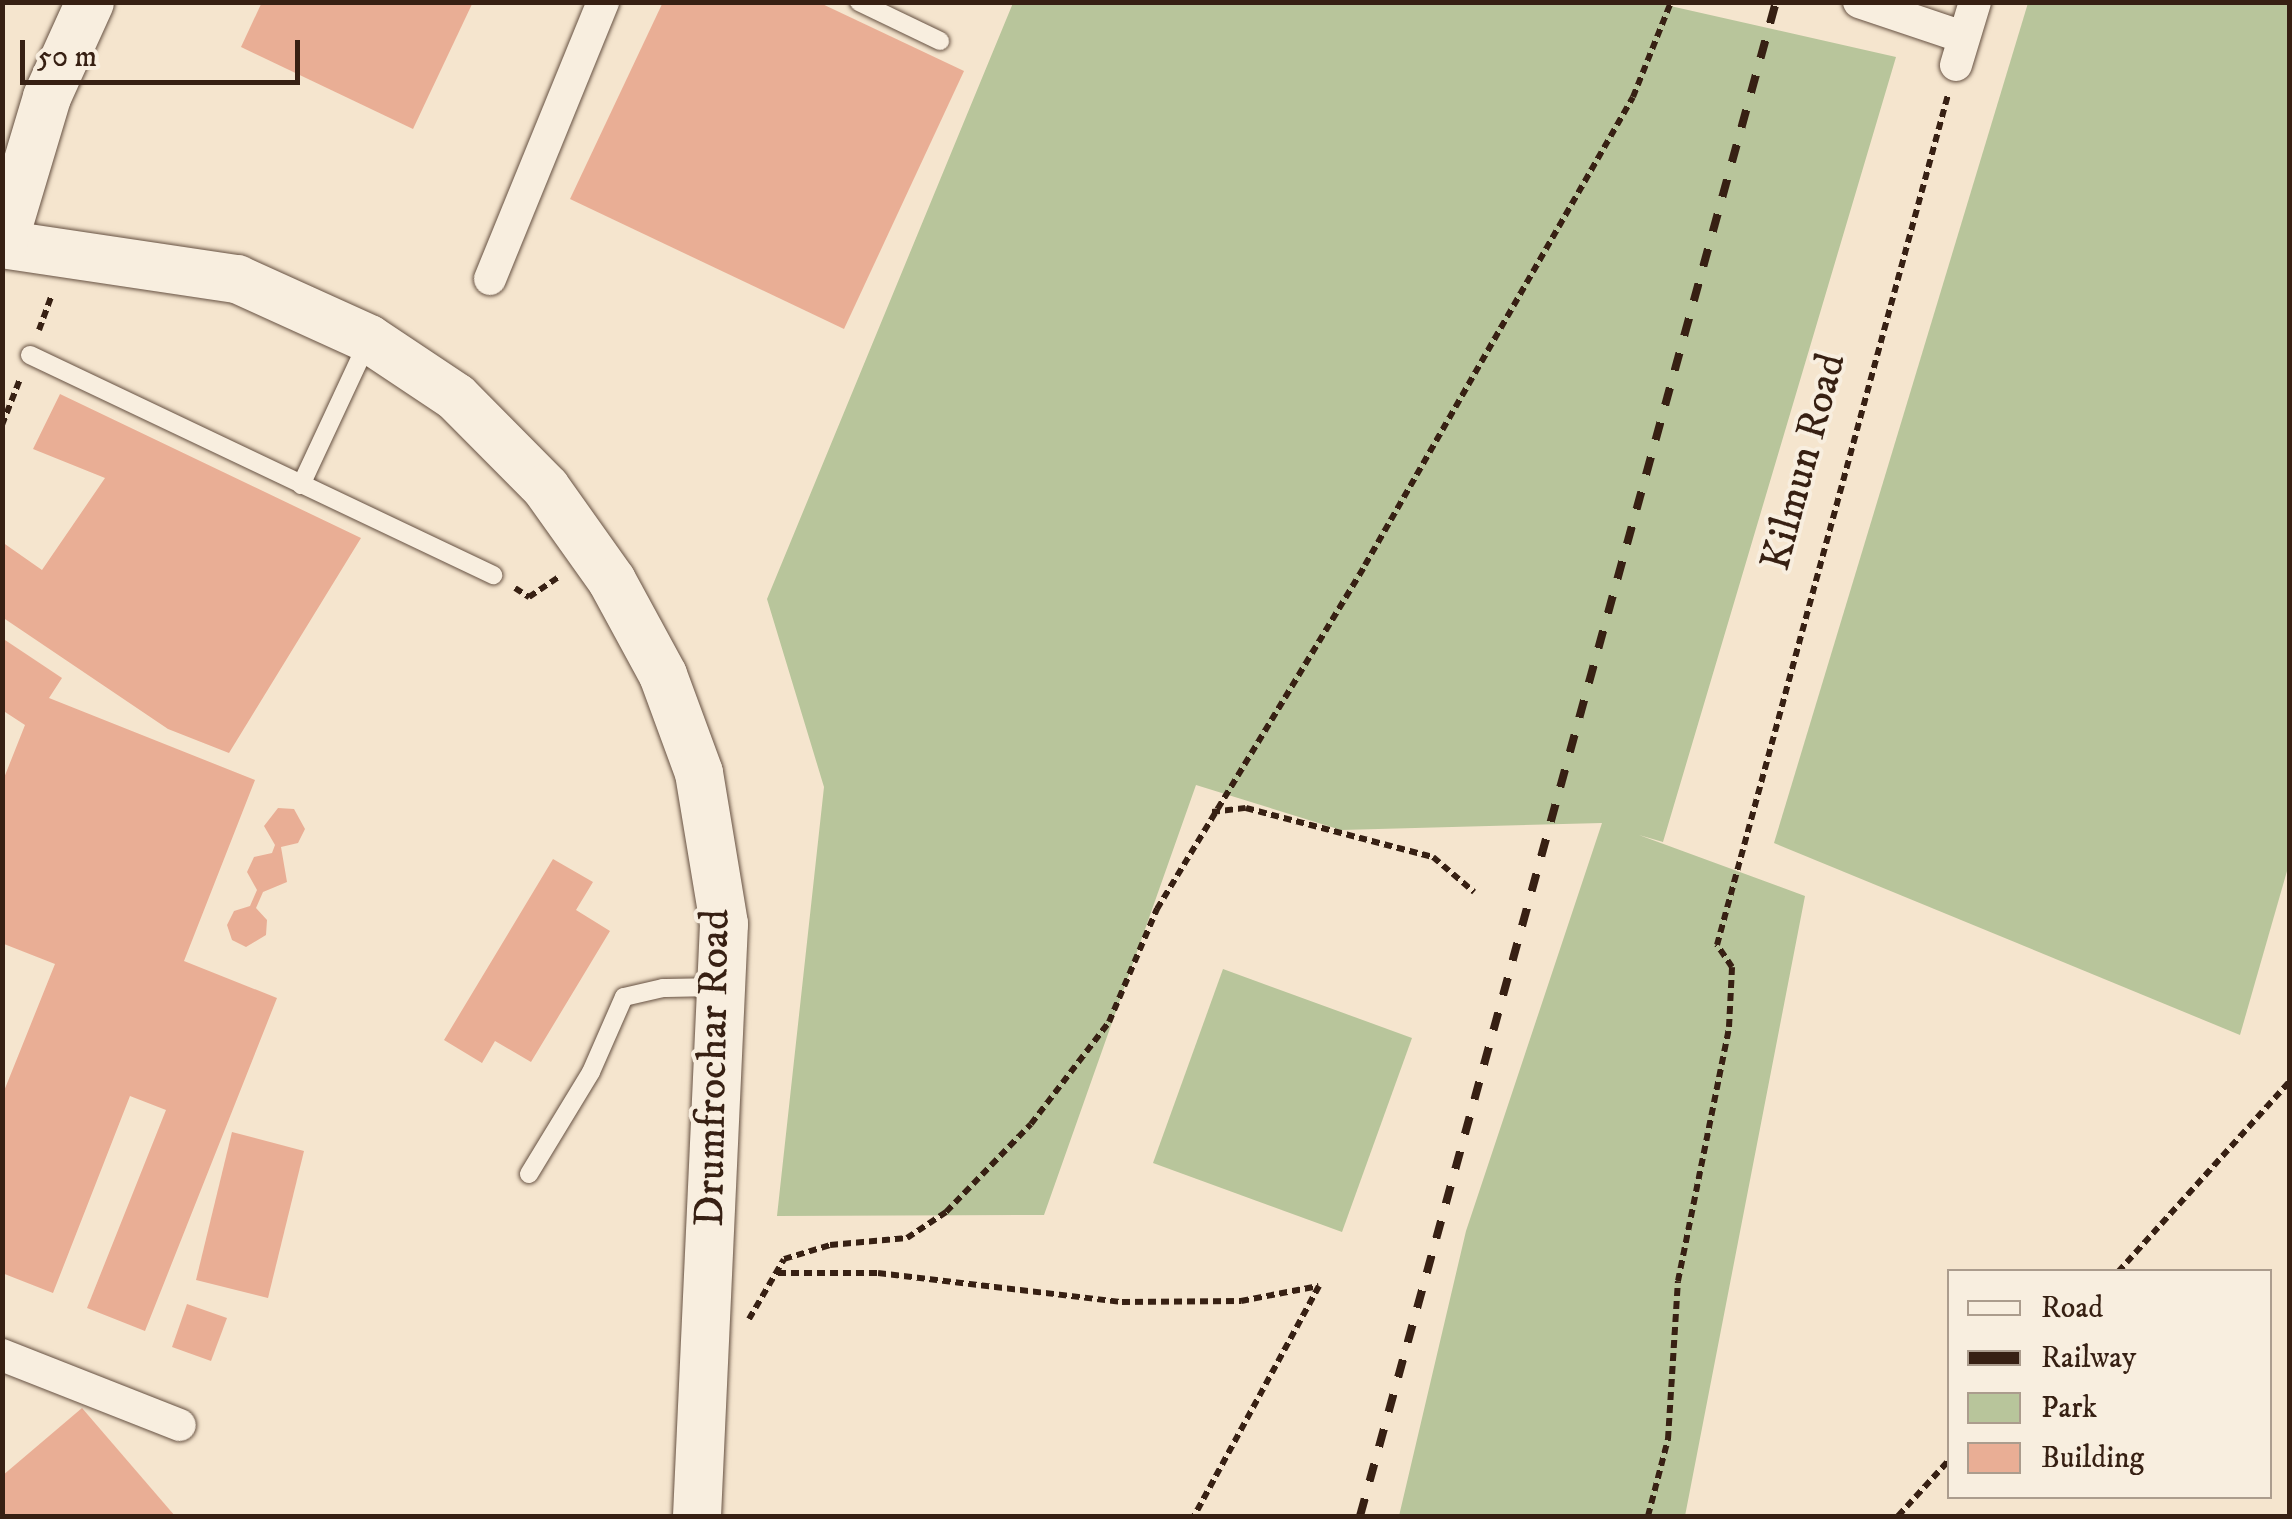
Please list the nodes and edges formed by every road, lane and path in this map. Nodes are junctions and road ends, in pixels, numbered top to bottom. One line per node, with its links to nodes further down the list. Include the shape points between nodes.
1 (90, 2): 9 (main road, via 46,97)
2 (603, 2): 10 (street)
3 (858, 2): 7 (lane)
4 (1671, 2): 16 (path, via 1623,114 1365,565)
5 (1859, 2): 8 (street)
6 (1975, 2): 8 (street)
7 (940, 41)
8 (1960, 51): 29 (path, Kilmun Road, via 1718,945 1732,967 1729,1028 1678,1281 1668,1439)
9 (3, 244): 11 (main road, Drumfrochar Road, via 236,279)
10 (490, 279)
11 (369, 339): 13 (lane); 14 (main road, Drumfrochar Road, via 456,396 546,488)
12 (30, 355): 13 (lane)
13 (301, 485): 15 (lane)
14 (602, 567): 15 (path, via 529,597); 18 (main road, Drumfrochar Road, via 663,675 699,773 724,924)
15 (493, 575)
16 (1211, 812): 17 (path, via 1246,808 1433,857); 22 (path, via 1157,909 1109,1022 1031,1124 946,1212 908,1238 830,1245 784,1259)
17 (1474, 892)
18 (721, 986): 20 (lane, via 624,997 592,1072); 27 (main road, Drumfrochar Road)
19 (2290, 1081): 21 (path)
20 (529, 1174)
21 (2121, 1269)
22 (776, 1273): 23 (path); 28 (path, via 878,1273 1122,1302 1241,1301 1319,1286)
23 (739, 1335)
24 (7, 1361): 25 (street)
25 (180, 1426)
26 (1947, 1462): 30 (path)
27 (696, 1516)
28 (1194, 1516)
29 (1648, 1516)
30 (1898, 1516)

